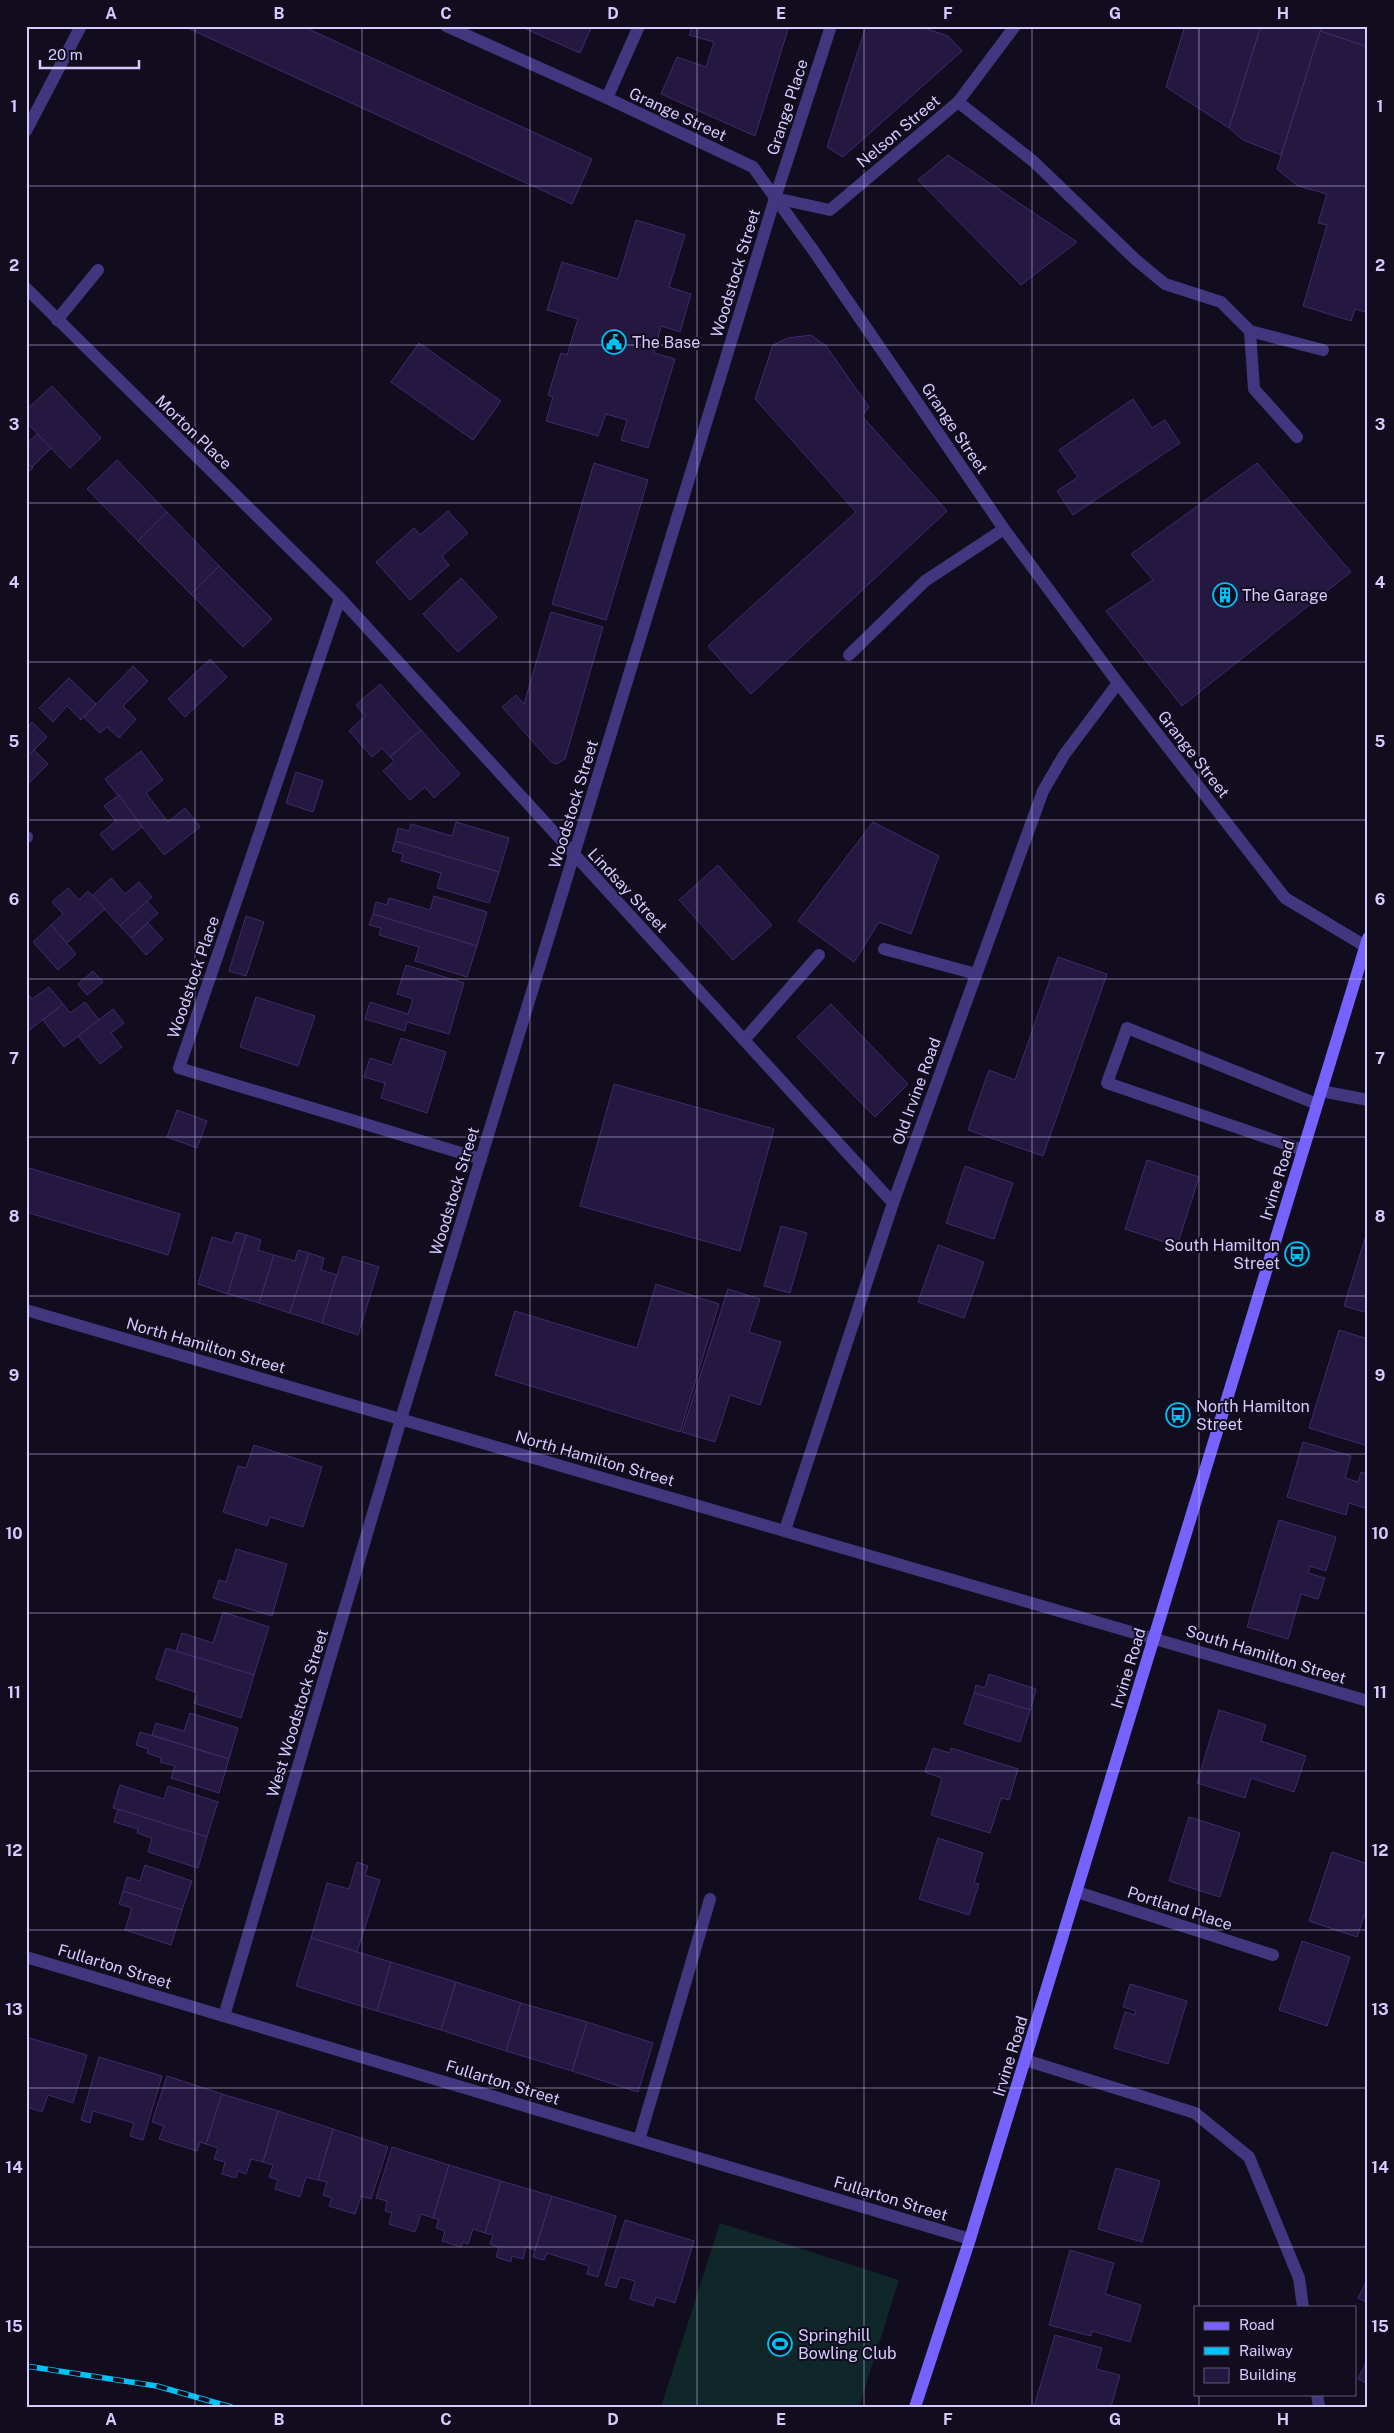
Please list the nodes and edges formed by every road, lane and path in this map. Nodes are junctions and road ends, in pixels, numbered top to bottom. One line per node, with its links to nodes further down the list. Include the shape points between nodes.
1 (81, 26): 8 (street)
2 (446, 26): 6 (street, Grange Street)
3 (639, 26): 6 (street)
4 (831, 26): 9 (street, Grange Place)
5 (1015, 26): 7 (street, Nelson Street)
6 (607, 98): 9 (street, Grange Street, via 752,166)
7 (958, 102): 9 (street, Nelson Street, via 830,210); 13 (street, via 1033,160 1165,284 1221,302)
8 (26, 131)
9 (774, 198): 16 (street, Grange Street); 20 (street, Woodstock Street)
10 (98, 270): 12 (street)
11 (26, 288): 12 (street, Morton Place)
12 (57, 320): 17 (street, Morton Place)
13 (1250, 331): 14 (street); 15 (street, via 1254,389)
14 (1323, 350)
15 (1297, 437)
16 (1004, 529): 18 (street, via 925,582); 19 (street, Grange Street)
17 (340, 598): 20 (street, Lindsay Street); 30 (street, Woodstock Place, via 179,1068)
18 (849, 655)
19 (1118, 682): 21 (street, Grange Street, via 1285,898); 24 (street, Old Irvine Road, via 1064,755 1043,791)
20 (574, 855): 25 (street, Lindsay Street); 30 (street, Woodstock Street)
21 (1367, 942): 26 (main road, Irvine Road)
22 (884, 949): 24 (street)
23 (818, 955): 25 (street)
24 (976, 974): 31 (street, Old Irvine Road)
25 (744, 1040): 31 (street, Lindsay Street)
26 (1321, 1091): 27 (street); 28 (main road, Irvine Road)
27 (1368, 1100)
28 (1317, 1104): 29 (main road, Irvine Road); 29 (street, via 1127,1028 1107,1083)
29 (1303, 1150): 35 (main road, Irvine Road)
30 (481, 1159): 33 (street, Woodstock Street)
31 (893, 1203): 34 (street, Old Irvine Road)
32 (26, 1310): 33 (street, North Hamilton Street)
33 (401, 1419): 34 (street, North Hamilton Street); 41 (street, West Woodstock Street)
34 (785, 1530): 35 (street, North Hamilton Street)
35 (1154, 1637): 36 (street, South Hamilton Street); 37 (main road, Irvine Road)
36 (1368, 1701)
37 (1076, 1892): 39 (street, Portland Place); 42 (main road, Irvine Road)
38 (710, 1899): 43 (street)
39 (1273, 1955)
40 (26, 1957): 41 (street, Fullarton Street)
41 (224, 2016): 43 (street, Fullarton Street)
42 (1025, 2060): 44 (main road, Irvine Road); 45 (street, via 1195,2112 1249,2157 1299,2278)
43 (639, 2140): 44 (street, Fullarton Street)
44 (970, 2239): 46 (main road, Irvine Road)
45 (1303, 2306)
46 (915, 2407)

